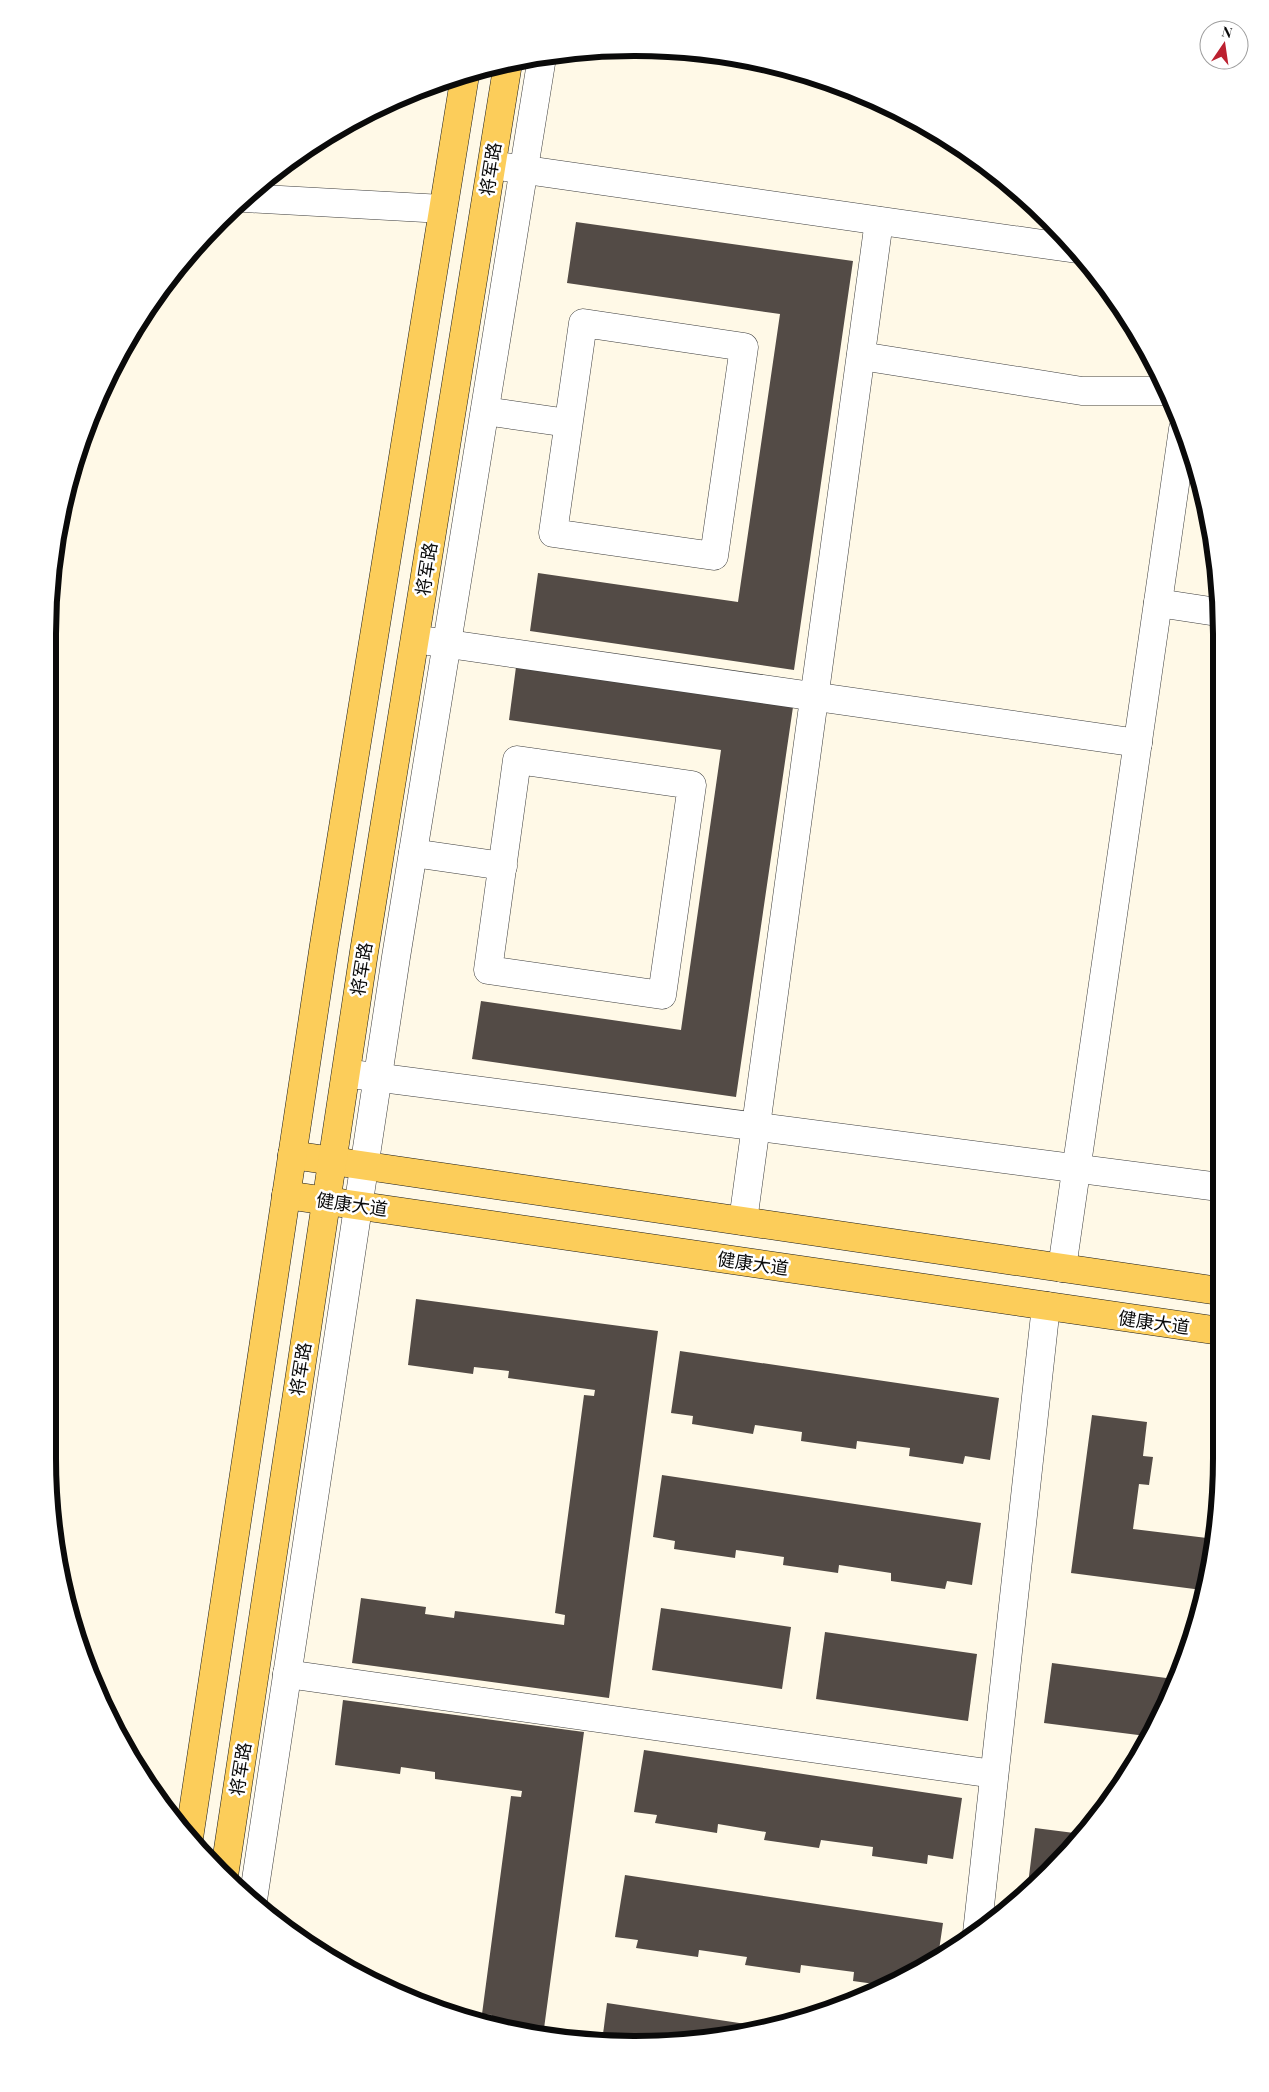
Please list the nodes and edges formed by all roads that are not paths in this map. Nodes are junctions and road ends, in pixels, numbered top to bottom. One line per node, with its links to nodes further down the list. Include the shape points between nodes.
1 (541, 64): 5 (street)
2 (507, 71): 4 (main road, 将军路)
3 (464, 82): 7 (main road)
4 (491, 165): 5 (street); 17 (main road, 将军路)
5 (524, 170): 8 (street); 12 (street)
6 (255, 199): 7 (street)
7 (443, 209): 26 (main road)
8 (879, 221): 9 (street); 10 (street)
9 (1063, 247)
10 (861, 356): 11 (street, via 1082,391); 19 (street)
11 (1159, 391)
12 (485, 411): 13 (street); 18 (street)
13 (568, 424): 13 (street, via 583,323 744,346 714,556 553,533)
14 (1181, 445): 15 (street)
15 (1158, 603): 16 (street); 20 (street)
16 (1212, 611)
17 (414, 638): 18 (street); 23 (main road, 将军路)
18 (447, 643): 19 (street); 21 (street)
19 (814, 696): 20 (street); 25 (street)
20 (1138, 743): 29 (street)
21 (413, 853): 22 (street); 24 (street)
22 (503, 866): 22 (street, via 517,760 692,785 662,995 488,970)
23 (346, 1073): 24 (street); 27 (main road, 将军路)
24 (378, 1077): 25 (street); 28 (street)
25 (756, 1126): 29 (street); 34 (street)
26 (292, 1155): 27 (main road); 31 (main road)
27 (332, 1161): 28 (main road); 32 (main road, 将军路)
28 (364, 1166): 33 (street); 34 (main road)
29 (1077, 1168): 30 (street); 35 (street)
30 (1213, 1186)
31 (286, 1194): 32 (main road, 健康大道); 41 (main road)
32 (326, 1200): 33 (main road, 健康大道); 42 (main road, 将军路)
33 (358, 1205): 37 (main road, 健康大道); 39 (street)
34 (743, 1221): 35 (main road)
35 (1062, 1268): 36 (main road)
36 (1213, 1290)
37 (1046, 1306): 38 (main road, 健康大道); 40 (street)
38 (1213, 1331)
39 (287, 1674): 40 (street); 43 (street)
40 (994, 1774): 44 (street)
41 (191, 1828)
42 (226, 1866)
43 (254, 1893)
44 (978, 1922)

